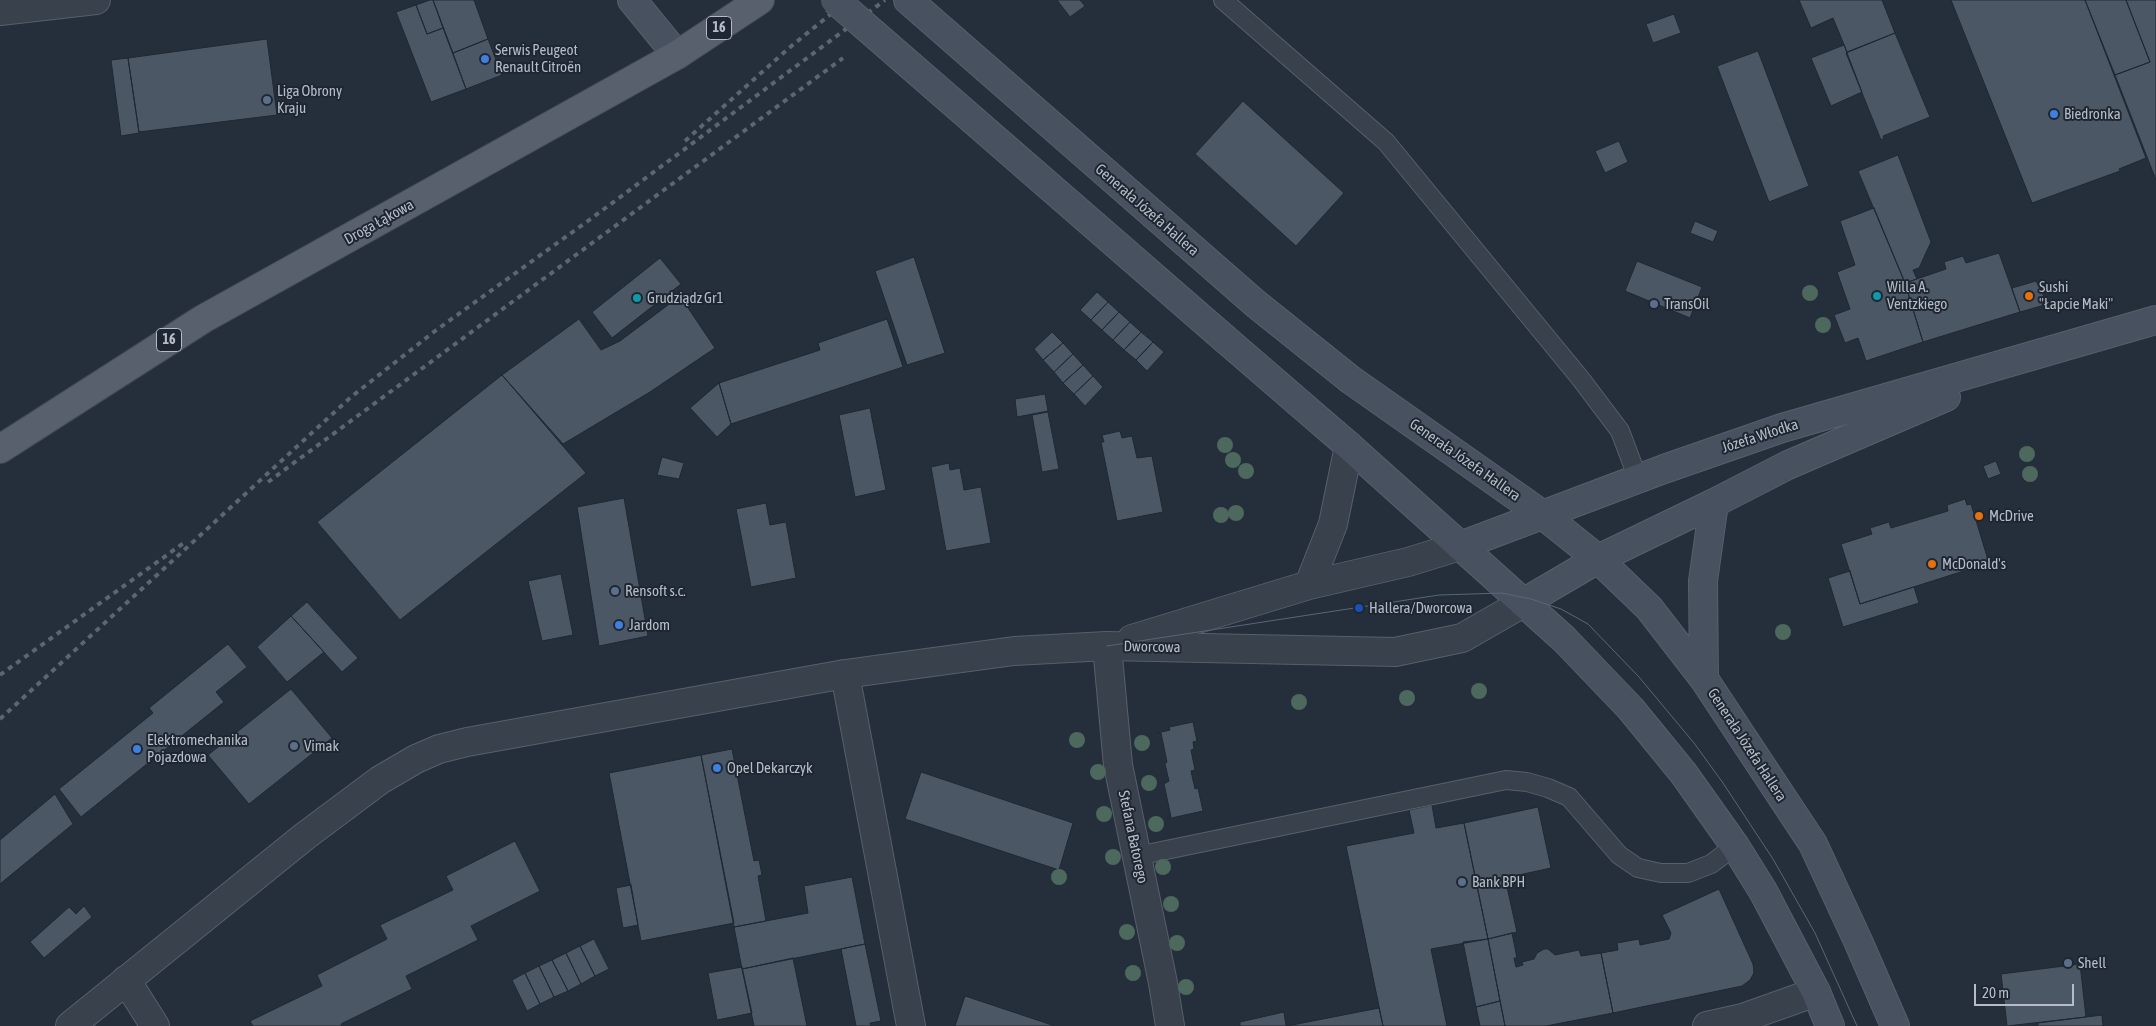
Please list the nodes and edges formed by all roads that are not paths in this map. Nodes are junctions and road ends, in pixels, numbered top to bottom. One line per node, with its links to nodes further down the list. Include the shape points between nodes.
1 (96, 0): 7 (street)
2 (632, 0): 8 (main road)
3 (760, 0): 8 (main road, Droga Łąkowa / 16)
4 (834, 0): 11 (main road, bridge)
5 (908, 0): 15 (main road, Generała Józefa Hallera, via 1256,304 1351,380)
6 (1224, 0): 13 (lane, via 1386,142 1620,430)
7 (0, 12)
8 (677, 55): 12 (main road, Droga Łąkowa / 16, via 203,319)
9 (2156, 320): 10 (main road, Józefa Włodka)
10 (2068, 347): 13 (main road, Józefa Włodka, via 1782,428); 14 (main road, Józefa Włodka, via 1788,464)
11 (1349, 446): 16 (main road); 18 (street, via 1333,524)
12 (0, 450)
13 (1638, 479): 15 (main road, Józefa Włodka)
14 (1714, 503): 17 (main road, Józefa Włodka); 22 (main road, via 1704,581)
15 (1543, 515): 16 (main road, Józefa Włodka); 17 (main road, Generała Józefa Hallera)
16 (1460, 546): 18 (street, Dworcowa); 19 (main road)
17 (1598, 559): 19 (main road, Józefa Włodka); 22 (main road, Generała Józefa Hallera, via 1649,608)
18 (1308, 586): 20 (street, Dworcowa)
19 (1522, 604): 20 (street, Dworcowa, via 1462,638 1395,652); 23 (main road, via 1564,639 1631,709 1684,774)
20 (1107, 646): 21 (street, via 1014,651); 24 (street, Stefana Batorego, via 1118,765)
21 (846, 674): 25 (street, via 439,749 380,780); 29 (street)
22 (1704, 679): 33 (main road, Generała Józefa Hallera, via 1813,844)
23 (1735, 846): 24 (lane, via 1711,864 1688,873 1661,873 1638,868 1619,855 1569,797 1527,782 1506,780); 26 (main road, via 1763,891)
24 (1137, 856): 30 (street, Stefana Batorego)
25 (126, 980): 27 (street); 28 (street)
26 (1816, 992): 31 (street, via 1743,1018); 32 (main road)
27 (70, 1026)
28 (155, 1026)
29 (911, 1026)
30 (1170, 1026)
31 (1708, 1026)
32 (1830, 1026)
33 (1894, 1026)

